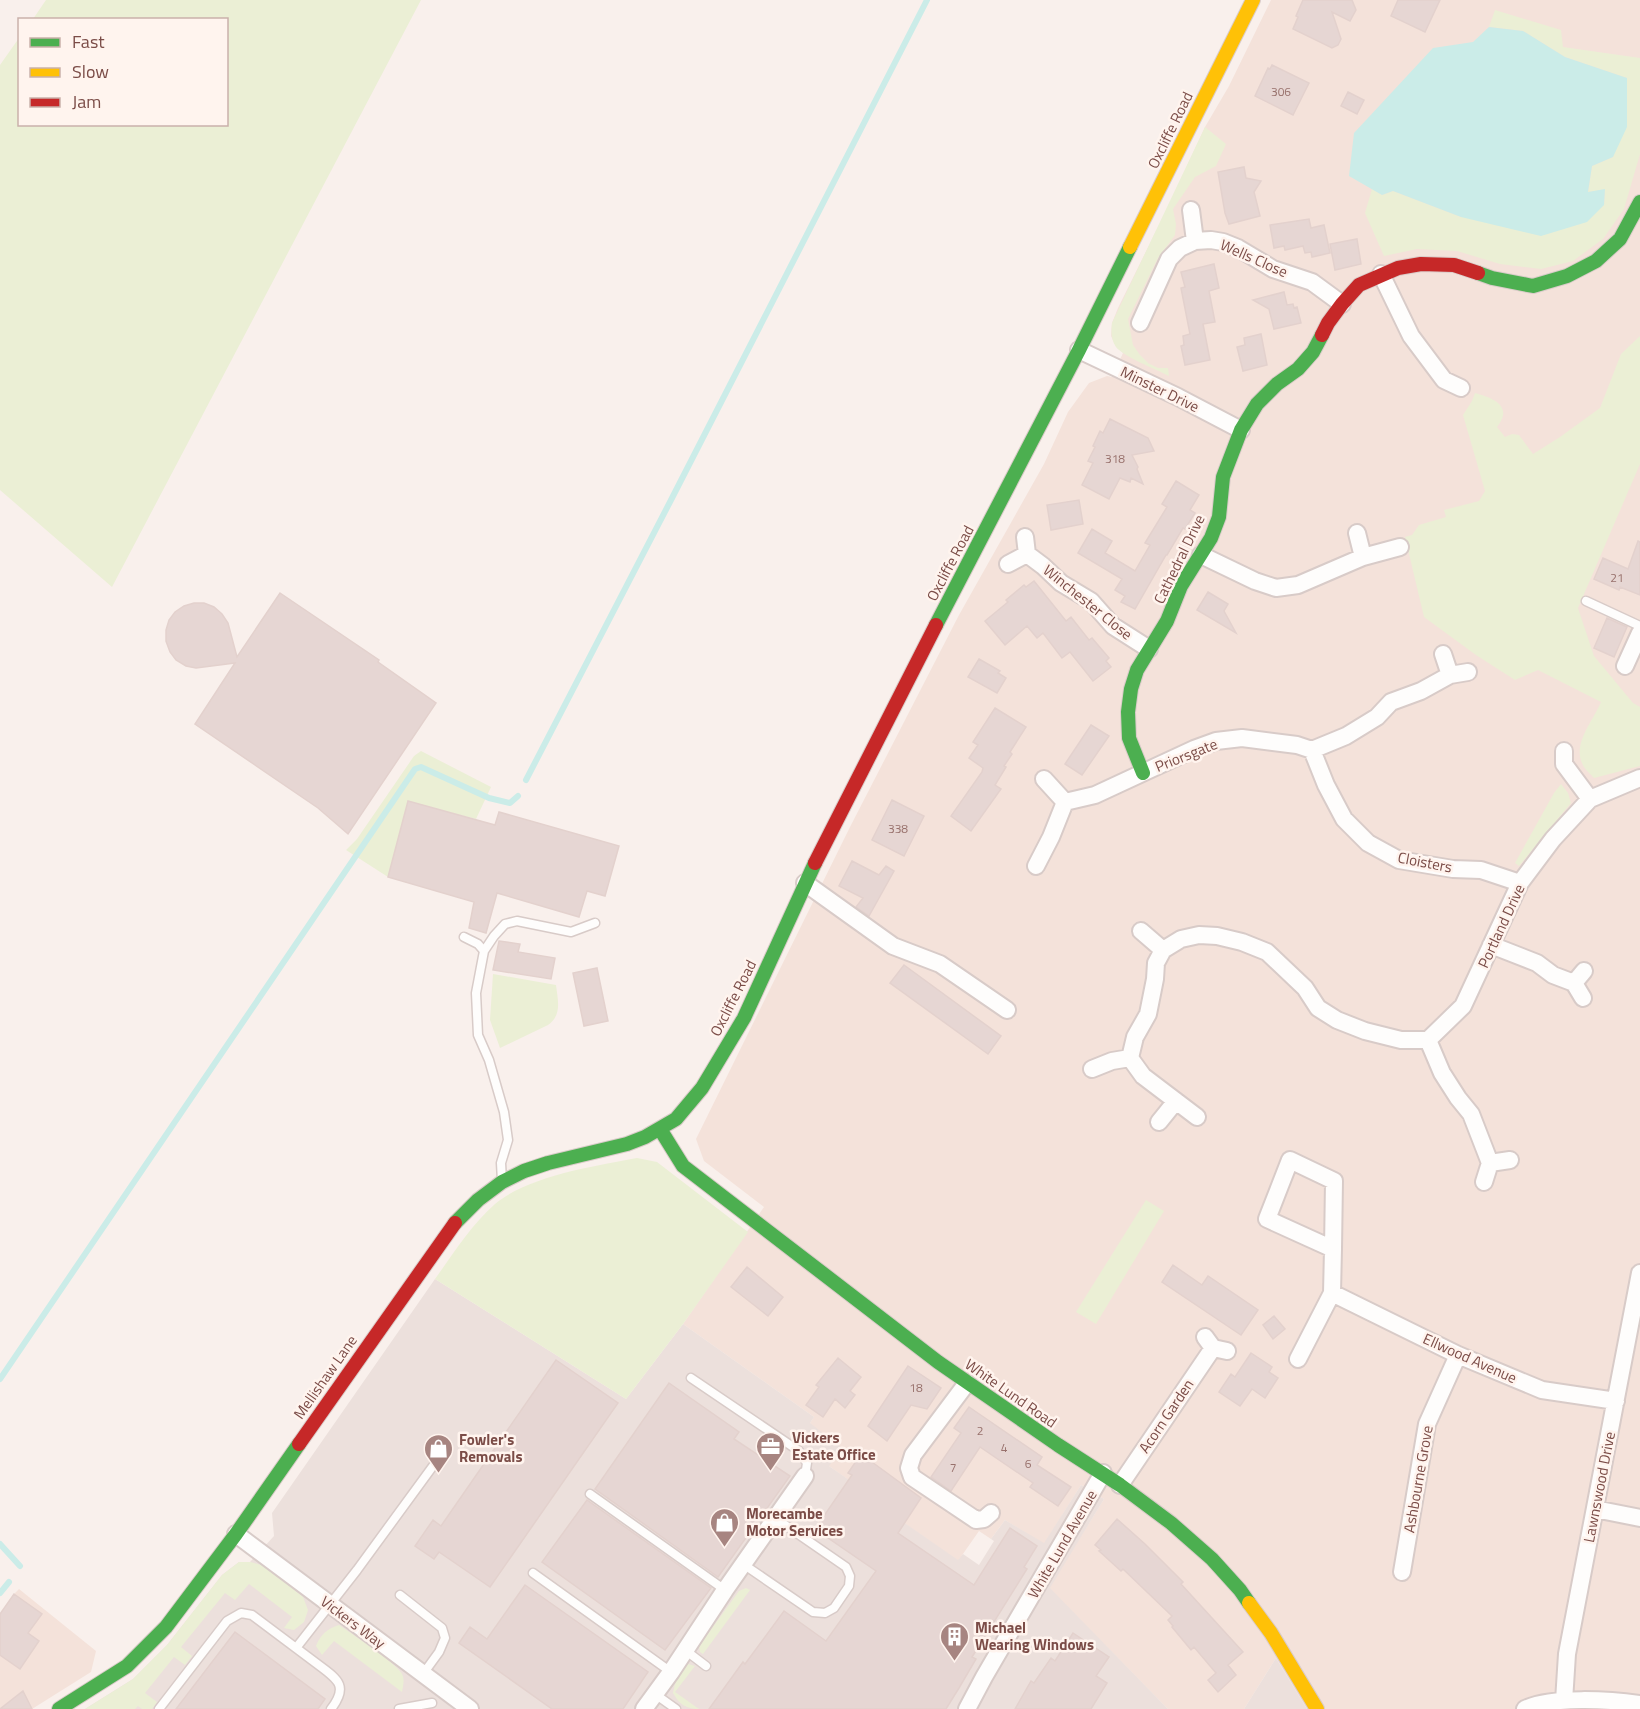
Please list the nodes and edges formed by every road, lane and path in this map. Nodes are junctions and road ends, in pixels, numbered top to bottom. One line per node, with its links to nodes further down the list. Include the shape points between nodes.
1 (1253, 0): 8 (main road, Oxcliffe Road)
2 (1640, 202): 5 (main road, Cathedral Drive, via 1620,239 1596,261 1544,283 1533,286 1492,278 1454,265 1421,264)
3 (1191, 210): 4 (street)
4 (1195, 240): 6 (street, Wells Close, via 1223,242 1238,248 1274,269 1312,282); 7 (street, via 1169,260 1153,309)
5 (1381, 274): 6 (main road, Cathedral Drive, via 1359,285); 9 (street, via 1411,336 1444,380)
6 (1341, 303): 10 (main road, Cathedral Drive, via 1313,352 1257,404)
7 (1140, 323)
8 (1080, 350): 10 (street, Minster Drive); 35 (main road, Oxcliffe Road)
9 (1461, 388)
10 (1240, 430): 15 (main road, Cathedral Drive, via 1222,477 1219,517)
11 (1357, 533): 16 (street)
12 (1025, 537): 14 (street)
13 (1400, 547): 16 (street)
14 (1027, 554): 17 (street); 21 (street, Winchester Close, via 1061,583 1091,601 1113,626)
15 (1201, 555): 16 (street, via 1276,588 1298,585); 21 (main road, Cathedral Drive)
16 (1363, 557)
17 (1008, 564)
18 (1586, 601): 19 (lane)
19 (1640, 626)
20 (1640, 633): 23 (street)
21 (1149, 649): 28 (main road, Cathedral Drive, via 1137,670 1128,712 1130,738)
22 (1443, 654): 25 (street)
23 (1624, 666)
24 (1468, 672): 25 (street)
25 (1450, 675): 26 (street, via 1391,702 1377,717 1346,736)
26 (1312, 750): 28 (street, Priorsgate, via 1242,738 1216,741); 34 (street, Cloisters, via 1344,819 1368,843 1399,860 1481,870)
27 (1561, 760): 31 (street)
28 (1143, 773): 32 (street, Priorsgate, via 1095,795)
29 (1640, 778): 31 (street, Portland Drive)
30 (1044, 779): 32 (street)
31 (1590, 799): 34 (street, Portland Drive)
32 (1065, 802): 33 (street)
33 (1045, 859)
34 (1520, 883): 39 (street, Portland Drive)
35 (806, 884): 43 (street, via 894,946 940,964); 50 (main road, Oxcliffe Road, via 744,1018 702,1089 676,1119)
36 (595, 923): 41 (lane, via 571,932 517,921 505,924)
37 (1141, 931): 40 (street)
38 (464, 937): 41 (lane)
39 (1491, 945): 42 (street); 44 (street, Portland Drive, via 1463,1006)
40 (1163, 950): 44 (street, via 1181,939 1199,935 1242,942 1267,952 1305,988 1318,1008 1337,1020 1401,1040); 45 (street, via 1156,963 1148,1014 1135,1037)
41 (484, 951): 53 (lane, via 476,993 478,1035 504,1112 508,1140 501,1163)
42 (1581, 984)
43 (1006, 1010)
44 (1428, 1040): 52 (street, via 1442,1073 1471,1114)
45 (1130, 1058): 46 (street); 47 (street, via 1143,1076)
46 (1097, 1062)
47 (1176, 1101): 48 (street); 49 (street)
48 (1197, 1117)
49 (1159, 1122)
50 (660, 1129): 53 (main road, Mellishaw Lane, via 627,1144 548,1163); 62 (main road, White Lund Road, via 683,1166)
51 (1510, 1160): 52 (street)
52 (1490, 1163): 54 (street)
53 (502, 1182): 73 (main road, Mellishaw Lane, via 451,1227)
54 (1484, 1182)
55 (1333, 1249): 55 (street, via 1267,1219 1290,1160 1334,1181); 57 (street)
56 (1640, 1273): 63 (street, Lawnswood Drive)
57 (1332, 1293): 59 (street, Ellwood Avenue); 60 (street)
58 (1215, 1345): 67 (street, Acorn Garden)
59 (1458, 1355): 63 (street, Ellwood Avenue, via 1542,1390); 75 (street, Ashbourne Grove, via 1427,1424)
60 (1298, 1359)
61 (691, 1378): 66 (lane, via 800,1451 807,1463)
62 (967, 1383): 65 (main road, White Lund Road); 70 (street, via 913,1455 909,1468 912,1477 976,1520)
63 (1616, 1401): 69 (street, Lawnswood Drive)
64 (433, 1466): 79 (lane)
65 (1103, 1473): 67 (main road, White Lund Road); 97 (street, White Lund Avenue)
66 (805, 1476): 71 (street)
67 (1120, 1485): 98 (main road, White Lund Road, via 1171,1522 1240,1590)
68 (590, 1494): 77 (lane)
69 (1595, 1509): 72 (street); 87 (street, Lawnswood Drive, via 1567,1654)
70 (991, 1513)
71 (776, 1518): 74 (street); 74 (lane, via 846,1567 849,1586 834,1608 825,1613 813,1612)
72 (1640, 1518)
73 (236, 1534): 79 (street, Vickers Way); 90 (main road, Mellishaw Lane, via 166,1627 127,1666)
74 (743, 1564): 77 (street)
75 (1402, 1572)
76 (533, 1573): 83 (lane)
77 (725, 1590): 81 (street)
78 (400, 1595): 84 (lane, via 442,1628 445,1638)
79 (330, 1605): 80 (lane); 84 (street, Vickers Way)
80 (296, 1648): 91 (lane, via 252,1615 241,1613 227,1621); 92 (lane, via 336,1678 340,1689)
81 (684, 1650): 82 (lane); 83 (street)
82 (706, 1666)
83 (671, 1672): 86 (street)
84 (423, 1674): 85 (street, Vickers Way)
85 (442, 1689): 89 (lane); 94 (street, Vickers Way)
86 (655, 1694): 95 (street); 96 (lane)
87 (1564, 1701): 88 (street); 99 (street)
88 (1640, 1704)
89 (430, 1706): 93 (lane)
90 (59, 1709)
91 (159, 1709)
92 (331, 1709)
93 (399, 1709)
94 (470, 1709)
95 (644, 1709)
96 (676, 1709)
97 (967, 1709)
98 (1317, 1709)
99 (1526, 1709)

